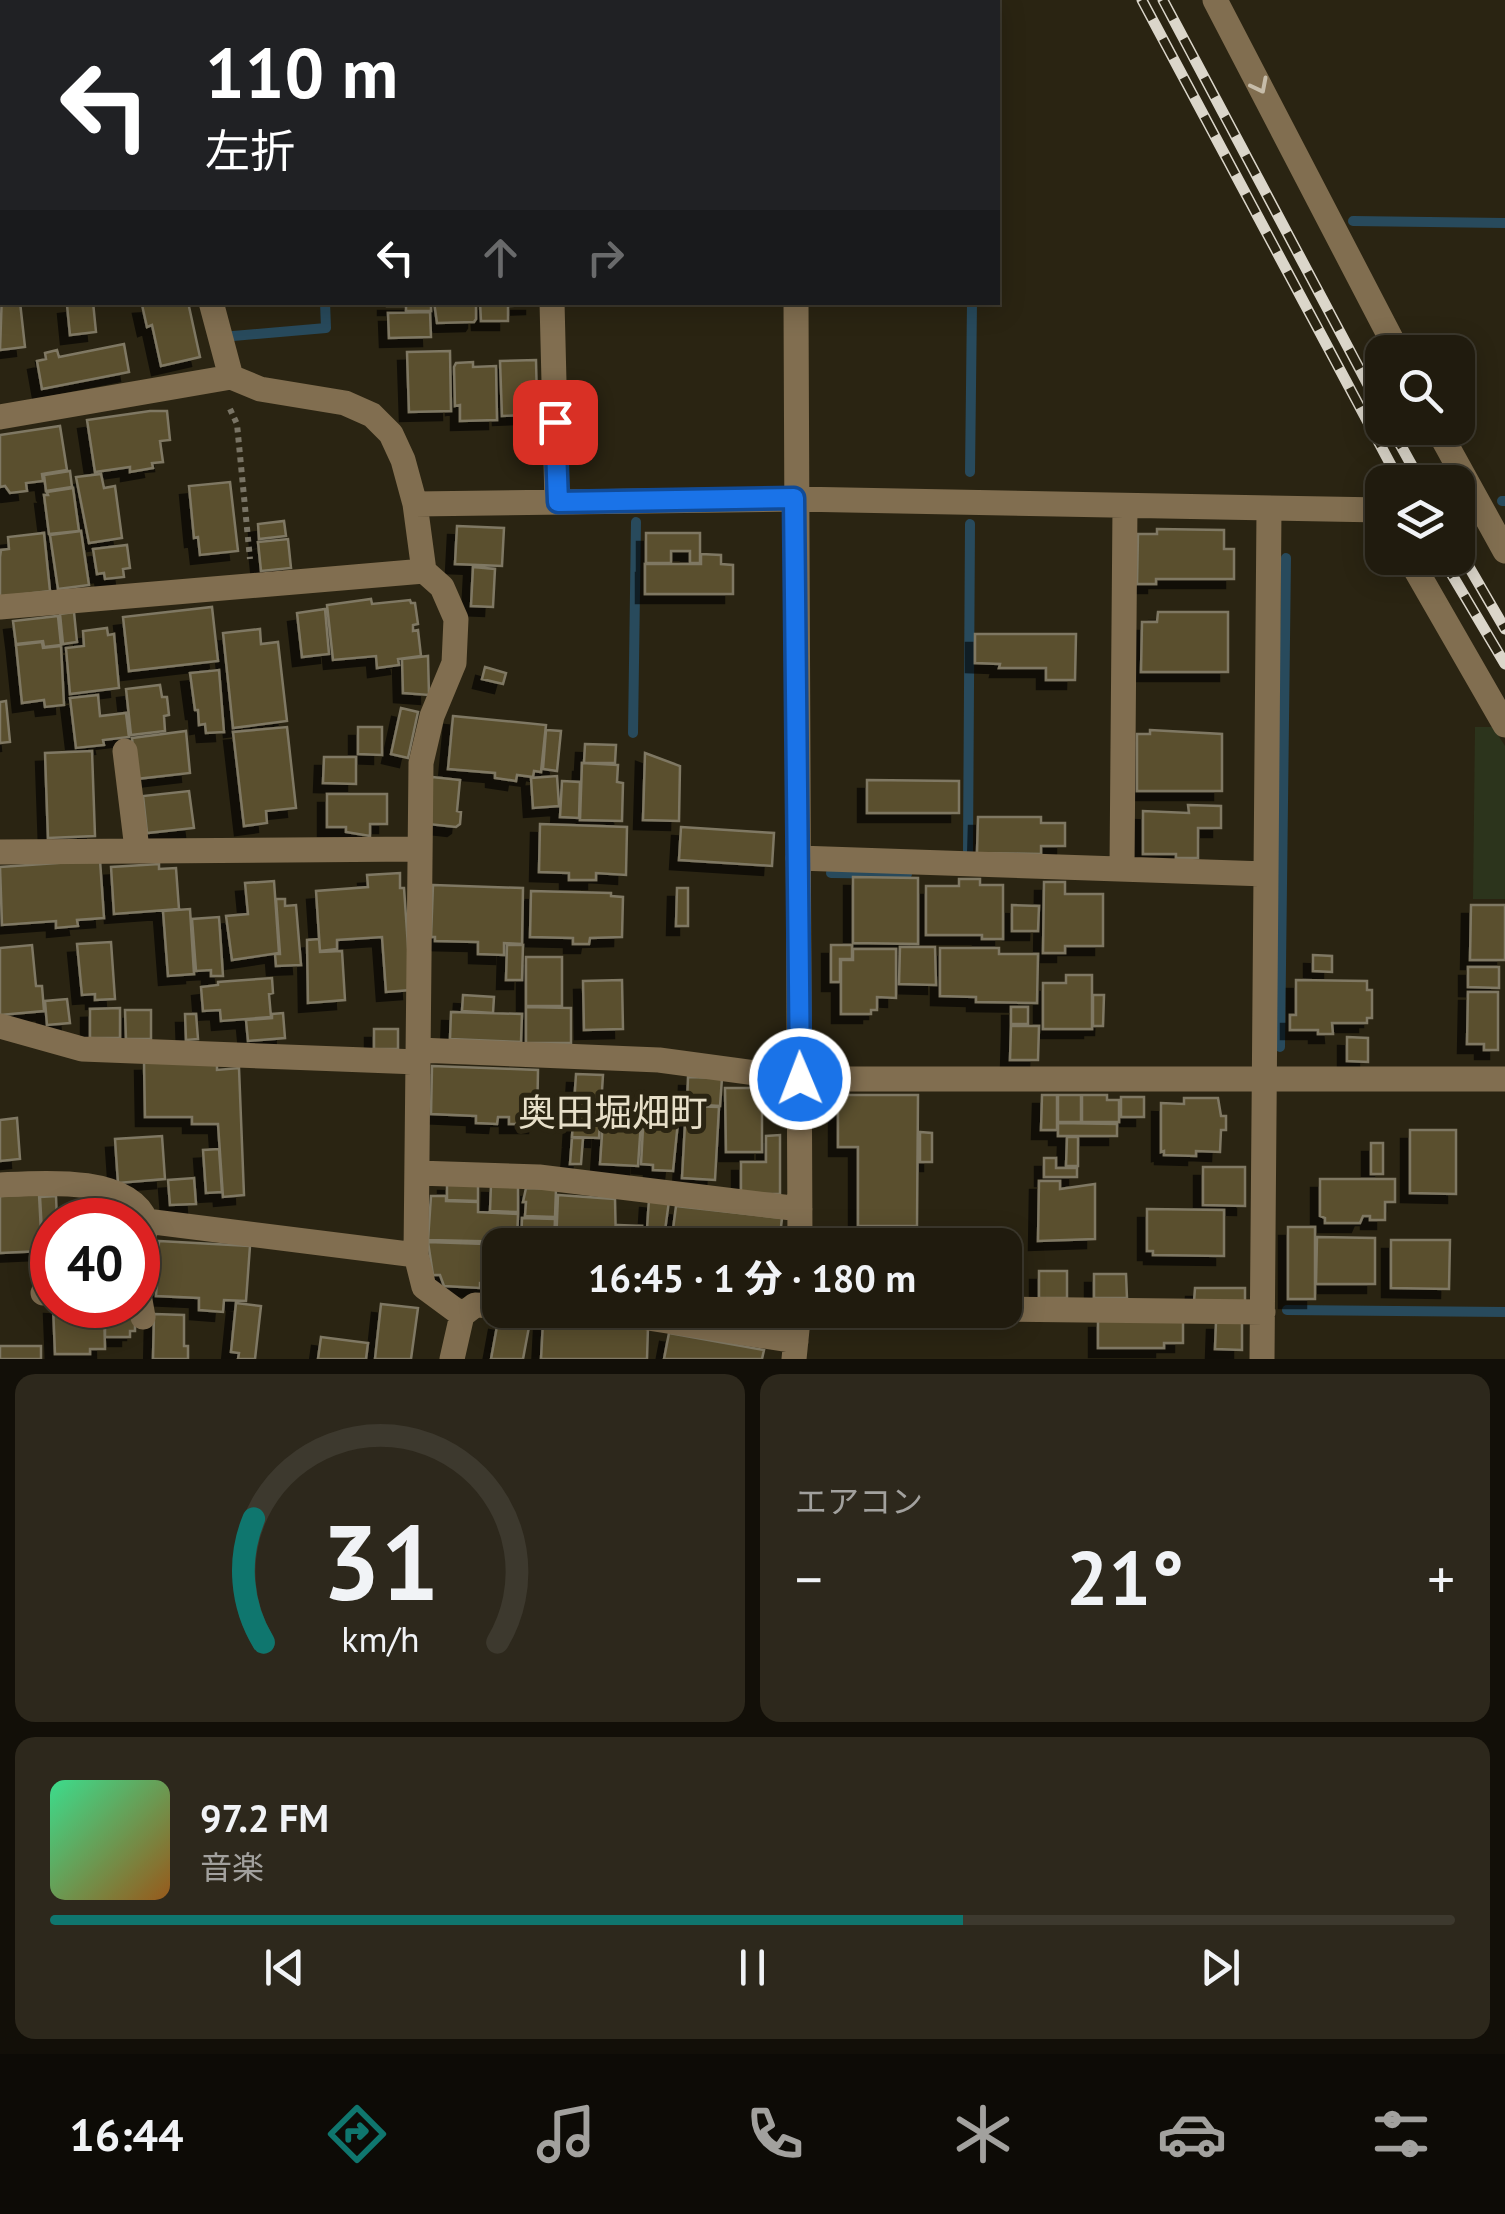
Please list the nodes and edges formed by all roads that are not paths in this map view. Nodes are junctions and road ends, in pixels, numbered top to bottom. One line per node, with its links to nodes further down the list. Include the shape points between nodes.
1 (1215, 0): 5 (street, one-way to 5)
2 (211, 305): 6 (street)
3 (552, 305): 10 (street)
4 (796, 305): 9 (street)
5 (1389, 335)
6 (223, 379): 7 (street); 11 (street, via 345,403 372,416 391,434)
7 (0, 417)
8 (1446, 445): 15 (street)
9 (794, 498): 10 (street); 12 (street); 25 (street)
10 (558, 502): 11 (street)
11 (415, 504): 17 (street)
12 (1125, 506): 13 (street); 26 (street)
13 (1270, 510): 14 (street); 27 (street)
14 (1365, 511)
15 (1483, 517): 16 (street)
16 (1505, 551)
17 (424, 571): 19 (street); 23 (street, via 442,587 456,618 454,663 421,763)
18 (1419, 575): 20 (street)
19 (0, 607)
20 (1505, 726)
21 (125, 750): 22 (street)
22 (136, 849): 23 (street); 24 (street)
23 (418, 850): 29 (street)
24 (0, 852)
25 (798, 858): 26 (street); 30 (street)
26 (1122, 869): 27 (street)
27 (1266, 874): 31 (street)
28 (0, 1026): 29 (street, via 82,1048)
29 (418, 1056): 30 (street, via 659,1060); 33 (street)
30 (800, 1079): 31 (street); 36 (street)
31 (1265, 1079): 32 (street); 42 (street)
32 (1505, 1079)
33 (417, 1173): 36 (street, via 539,1177); 39 (street)
34 (0, 1185): 35 (street, via 64,1182)
35 (126, 1198)
36 (800, 1209): 38 (street)
37 (160, 1222): 39 (street)
38 (800, 1228)
39 (416, 1255): 43 (street, via 424,1287)
40 (482, 1305): 43 (street)
41 (1022, 1309): 42 (street)
42 (1263, 1312): 47 (street)
43 (462, 1315): 46 (street)
44 (686, 1328): 45 (street)
45 (795, 1350)
46 (452, 1359)
47 (1262, 1359)

